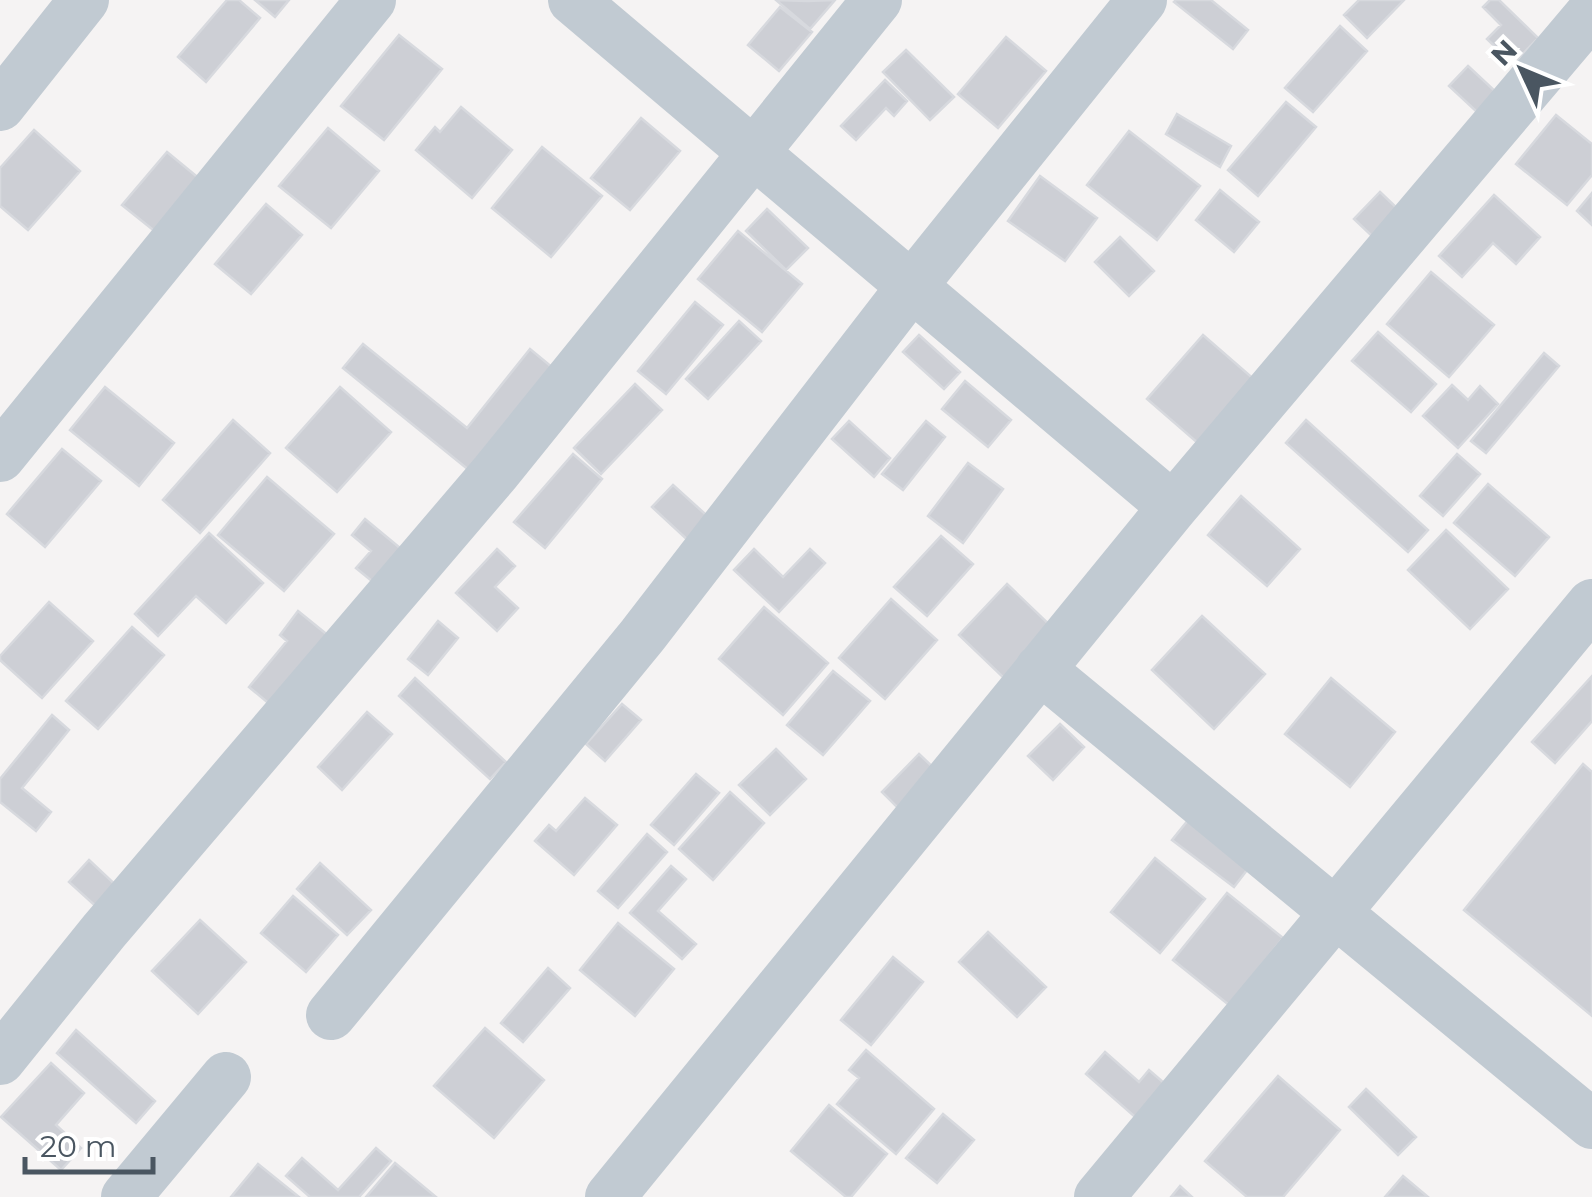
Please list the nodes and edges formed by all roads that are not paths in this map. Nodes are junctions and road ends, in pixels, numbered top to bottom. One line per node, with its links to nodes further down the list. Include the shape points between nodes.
1 (84, 0): 7 (street)
2 (371, 0): 10 (street)
3 (573, 0): 8 (street)
4 (877, 0): 8 (street)
5 (1142, 0): 9 (street)
6 (1592, 12): 11 (street)
7 (0, 106)
8 (754, 153): 9 (street); 16 (street, via 495,473)
9 (912, 286): 11 (street); 15 (street, via 642,636)
10 (0, 457)
11 (1173, 507): 13 (street)
12 (1592, 604): 14 (street)
13 (1040, 669): 14 (street); 20 (street)
14 (1335, 912): 18 (street); 21 (street)
15 (331, 1014)
16 (0, 1060)
17 (226, 1077): 19 (street)
18 (1592, 1124)
19 (126, 1197)
20 (610, 1197)
21 (1099, 1197)

